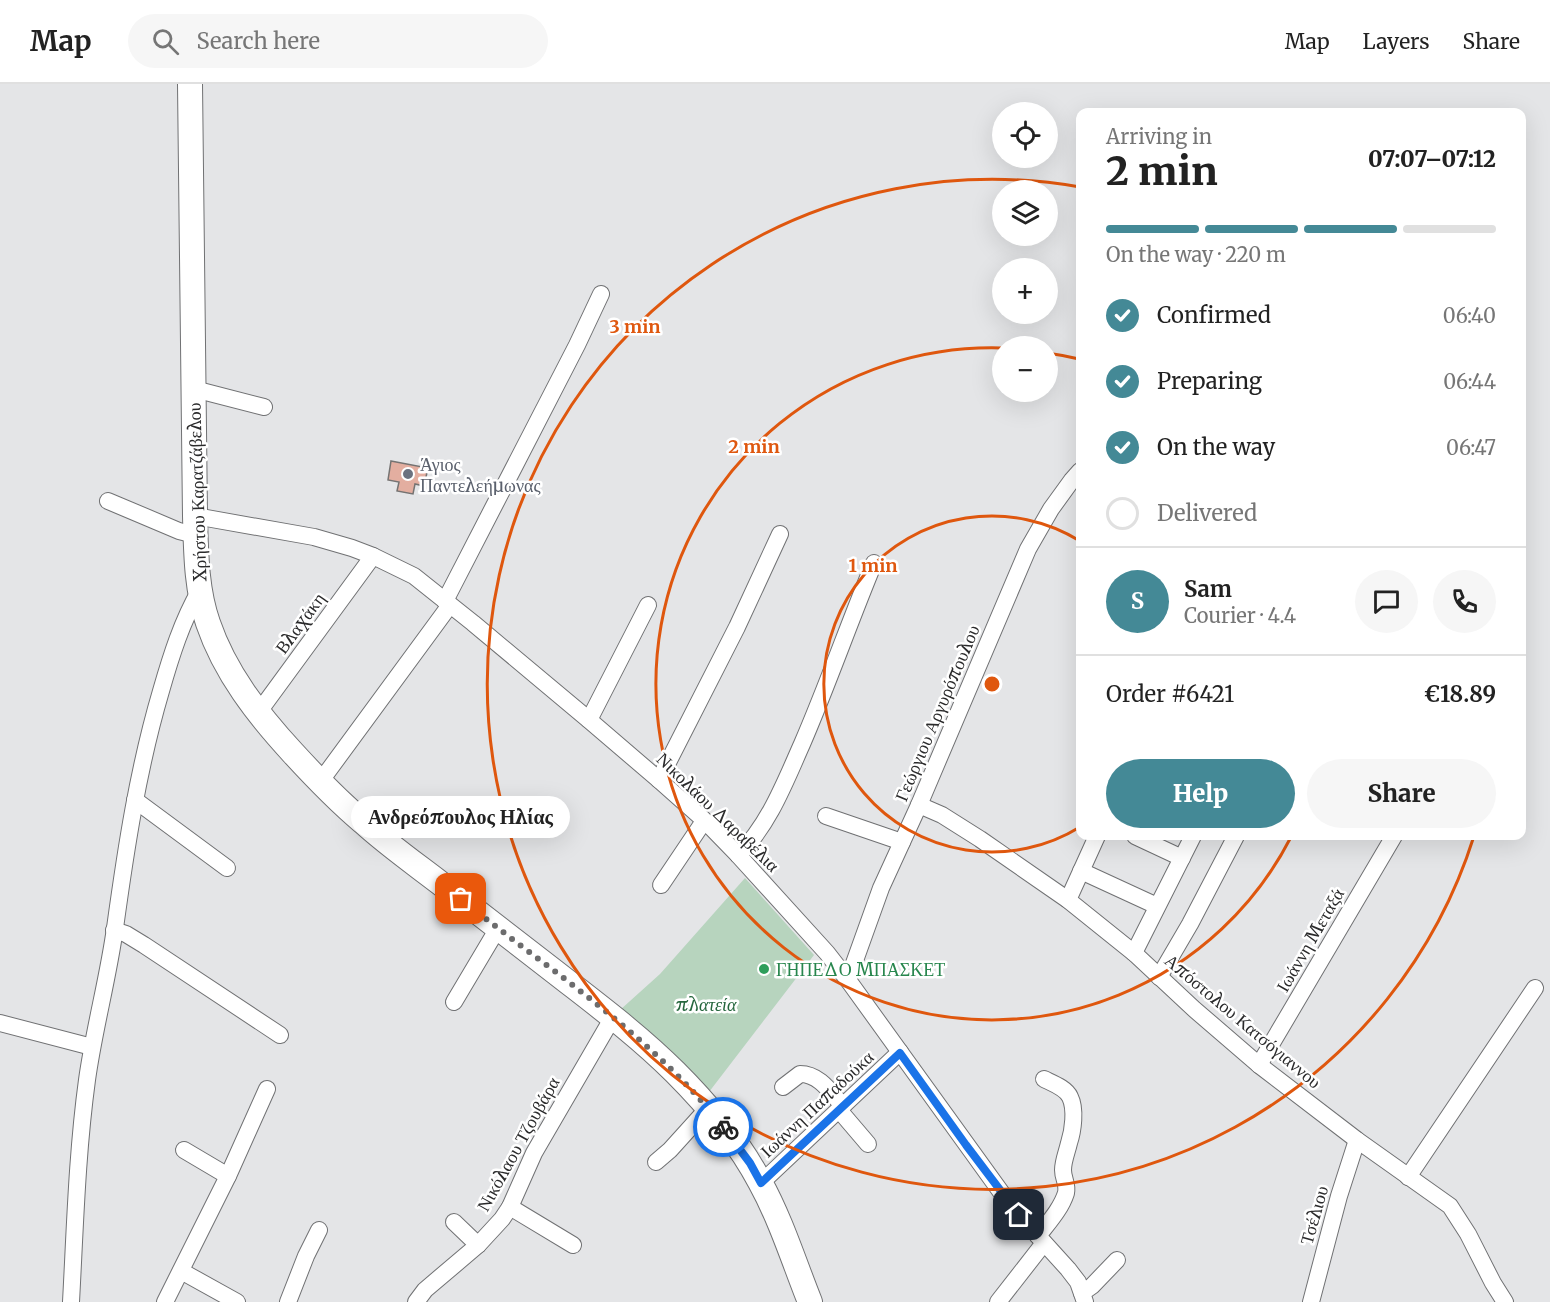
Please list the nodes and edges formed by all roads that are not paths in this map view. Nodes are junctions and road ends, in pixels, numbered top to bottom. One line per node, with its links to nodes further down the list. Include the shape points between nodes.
1 (190, 84): 3 (street, Χρήστου Καρατζάβελου)
2 (601, 294): 12 (street)
3 (194, 389): 4 (street); 7 (street, Χρήστου Καρατζάβελου)
4 (264, 407)
5 (1076, 476): 19 (street, Γεώργιου Αργυρόπουλου, via 1028,549)
6 (108, 501): 7 (street, Νικολάου Δαραβέλια, via 169,527)
7 (195, 525): 9 (street, Νικολάου Δαραβέλια, via 314,537); 11 (street, Χρήστου Καρατζάβελου)
8 (780, 534): 16 (street)
9 (373, 556): 12 (street, Νικολάου Δαραβέλια, via 414,576); 14 (street, Βλαχάκη)
10 (874, 563): 28 (street, via 825,690 776,801)
11 (200, 590): 14 (street, Χρήστου Καρατζάβελου, via 208,623 223,657); 18 (street, via 167,669)
12 (448, 603): 15 (street, Νικολάου Δαραβέλια); 17 (street)
13 (648, 604): 15 (street)
14 (258, 713): 17 (street, Χρήστου Καρατζάβελου)
15 (589, 720): 16 (street, Νικολάου Δαραβέλια)
16 (659, 780): 21 (street, Νικολάου Δαραβέλια)
17 (320, 782): 35 (street, Χρήστου Καρατζάβελου, via 363,822)
18 (135, 800): 30 (street); 36 (street)
19 (919, 805): 27 (street, Γεώργιου Αργυρόπουλου); 33 (street, Απόστολου Κατσόγιαννου, via 980,838)
20 (826, 816): 27 (street)
21 (704, 821): 28 (street, Νικολάου Δαραβέλια); 32 (street)
22 (1095, 840): 31 (street)
23 (1144, 840): 29 (street)
24 (1191, 840): 29 (street)
25 (1234, 840): 38 (street)
26 (1392, 840): 47 (street, Ιωάννη Μεταξά)
27 (903, 842): 39 (street, Γεώργιου Αργυρόπουλου, via 881,888)
28 (738, 855): 39 (street, Νικολάου Δαραβέλια)
29 (1182, 858): 34 (street)
30 (227, 868)
31 (1081, 870): 33 (street); 34 (street)
32 (661, 885)
33 (1068, 900): 37 (street, Απόστολου Κατσόγιαννου)
34 (1157, 906): 37 (street)
35 (498, 928): 41 (street); 42 (street, Χρήστου Καρατζάβελου)
36 (114, 930): 44 (street, via 144,945); 45 (street)
37 (1134, 953): 38 (street, Απόστολου Κατσόγιαννου)
38 (1159, 977): 47 (street, Απόστολου Κατσόγιαννου)
39 (848, 980): 46 (street, Νικολάου Δαραβέλια)
40 (1535, 988): 58 (street)
41 (454, 1002)
42 (613, 1017): 51 (street, Χρήστου Καρατζάβελου); 60 (street, Νικόλαου Τζουβάρα, via 534,1153)
43 (0, 1023): 45 (street)
44 (280, 1035)
45 (92, 1047): 70 (street, via 82,1116)
46 (900, 1053): 52 (street, Ιωάννη Παπαδούκα); 63 (street, Νικολάου Δαραβέλια, via 1011,1206)
47 (1259, 1065): 53 (street, Απόστολου Κατσόγιαννου)
48 (1044, 1079): 63 (street, via 1070,1096 1073,1124 1062,1168 1065,1195)
49 (783, 1087): 52 (street, via 800,1074 809,1074 820,1080)
50 (267, 1089): 57 (street)
51 (708, 1108): 56 (street); 59 (street, Χρήστου Καρατζάβελου)
52 (841, 1108): 54 (street); 59 (street, Ιωάννη Παπαδούκα)
53 (1357, 1140): 58 (street, Απόστολου Κατσόγιαννου); 76 (street, Τσέλιου)
54 (868, 1144)
55 (184, 1150): 57 (street)
56 (656, 1162)
57 (228, 1176): 67 (street)
58 (1408, 1177): 77 (street, Απόστολου Κατσόγιαννου, via 1458,1216)
59 (761, 1183): 69 (street, Χρήστου Καρατζάβελου)
60 (510, 1207): 64 (street, Νικόλαου Τζουβάρα); 65 (street)
61 (454, 1222): 64 (street)
62 (319, 1230): 73 (street)
63 (1041, 1240): 68 (street, Νικολάου Δαραβέλια, via 1073,1275); 75 (street)
64 (478, 1245): 74 (street, Νικόλαου Τζουβάρα)
65 (573, 1245)
66 (1117, 1260): 68 (street)
67 (181, 1271): 71 (street); 72 (street)
68 (1084, 1298)
69 (807, 1300)
70 (71, 1302)
71 (165, 1302)
72 (237, 1302)
73 (288, 1302)
74 (416, 1302)
75 (998, 1302)
76 (1311, 1302)
77 (1506, 1302)

